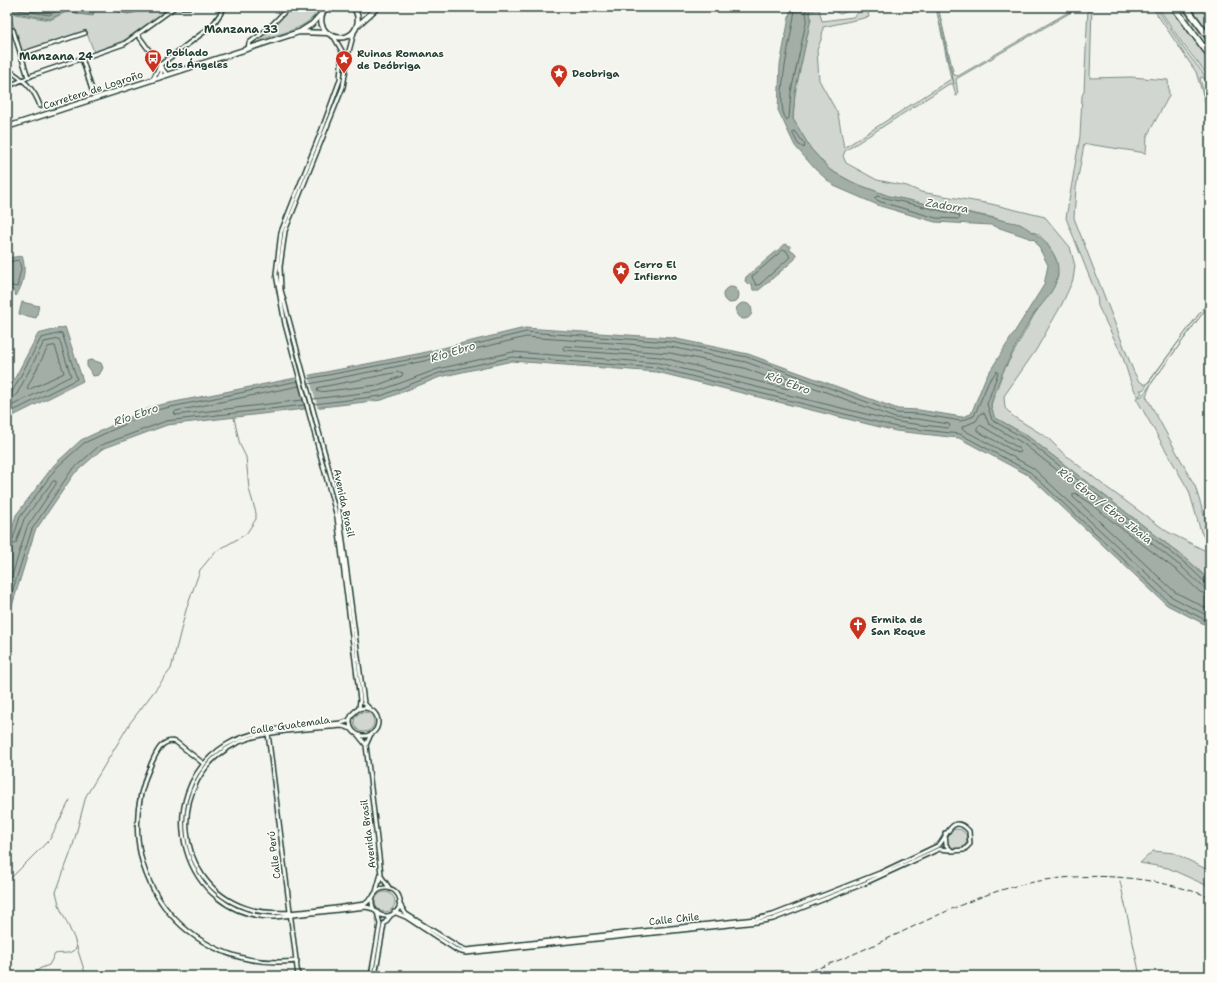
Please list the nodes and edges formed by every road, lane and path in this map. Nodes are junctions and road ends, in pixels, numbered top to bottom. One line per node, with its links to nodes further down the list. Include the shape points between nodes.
1 (177, 7): 2 (street); 16 (street)
2 (189, 7)
3 (225, 7): 23 (street, via 212,26)
4 (289, 7): 19 (street, via 268,29 248,43)
5 (373, 7): 9 (main road)
6 (378, 7): 11 (main road)
7 (1174, 7): 21 (highway)
8 (1186, 7): 18 (highway)
9 (354, 8): 11 (main road, via 358,20)
10 (324, 9): 13 (main road, Carretera de Logroño, via 312,24); 15 (main road, via 322,23)
11 (356, 27): 17 (main road, via 346,37); 34 (street, via 348,52 343,87)
12 (7, 32): 20 (street, via 13,30)
13 (299, 32): 15 (main road, Carretera de Logroño); 19 (main road, Carretera de Logroño)
14 (85, 33): 20 (street)
15 (327, 33): 17 (main road)
16 (138, 35): 22 (street, via 115,48); 23 (street)
17 (334, 37): 34 (street, via 342,51 340,80)
18 (1210, 39)
19 (248, 49): 25 (main road, Carretera de Logroño)
20 (21, 54): 26 (street)
21 (1210, 56)
22 (82, 58): 26 (street); 31 (street)
23 (160, 65): 25 (street); 27 (street); 29 (street)
24 (7, 69): 28 (street)
25 (167, 75): 27 (main road, Carretera de Logroño)
26 (28, 77): 28 (street)
27 (159, 78): 29 (main road, Carretera de Logroño)
28 (23, 79): 30 (street); 32 (street)
29 (153, 80): 33 (main road, Carretera de Logroño)
30 (7, 87)
31 (92, 90)
32 (40, 106)
33 (7, 126)
34 (324, 129): 35 (street, Avenida Brasil, via 285,231 281,254 281,290 338,503)
35 (359, 676): 36 (street, via 364,703); 37 (street, via 360,703)
36 (372, 711): 37 (street, via 361,709); 41 (street, via 376,714 378,723)
37 (354, 712): 38 (street)
38 (352, 716): 39 (street); 40 (street, Calle Guatemala, via 348,721 341,723)
39 (352, 729): 40 (street, Calle Guatemala, via 342,726); 42 (street)
40 (268, 733): 44 (street, Calle Guatemala, via 251,734 234,741); 55 (street, Calle Perú); 55 (street, Calle Guatemala, via 233,745 205,769 195,784 189,800 186,819 187,839 192,857 203,876 226,899 255,911)
41 (371, 734): 42 (street); 43 (street)
42 (358, 735): 43 (street)
43 (366, 745): 47 (street, Avenida Brasil)
44 (204, 764): 55 (street, Calle Guatemala, via 191,786 183,812 184,841 194,869 210,890 232,906 261,916); 56 (street, via 176,742 168,741 160,747 148,770 139,799 137,826 141,858 152,886 162,905 176,921 210,947 254,961)
45 (945, 833): 46 (street, via 946,845); 46 (street, via 950,827 958,825 966,828 970,835 970,844 964,850); 51 (street, Calle Chile, via 942,842 936,847 880,873 773,915 756,919 466,950 406,914)
46 (952, 851): 54 (street, Calle Chile, via 939,849 876,878 769,920 463,953 406,917)
47 (381, 874): 48 (street, Avenida Brasil); 49 (street, Avenida Brasil)
48 (390, 889): 49 (street); 51 (street, via 397,894)
49 (376, 892): 50 (street)
50 (373, 897): 52 (street); 55 (street, Calle Guatemala, via 365,904)
51 (399, 903): 54 (street)
52 (374, 909): 53 (street); 55 (street, Calle Guatemala, via 366,907)
53 (377, 912): 54 (street, via 384,916); 58 (street, via 380,924)
54 (393, 913): 59 (street, via 384,924)
55 (290, 914): 56 (street, Calle Perú)
56 (297, 961): 57 (street, Calle Perú)
57 (298, 976)
58 (371, 976)
59 (375, 976)

